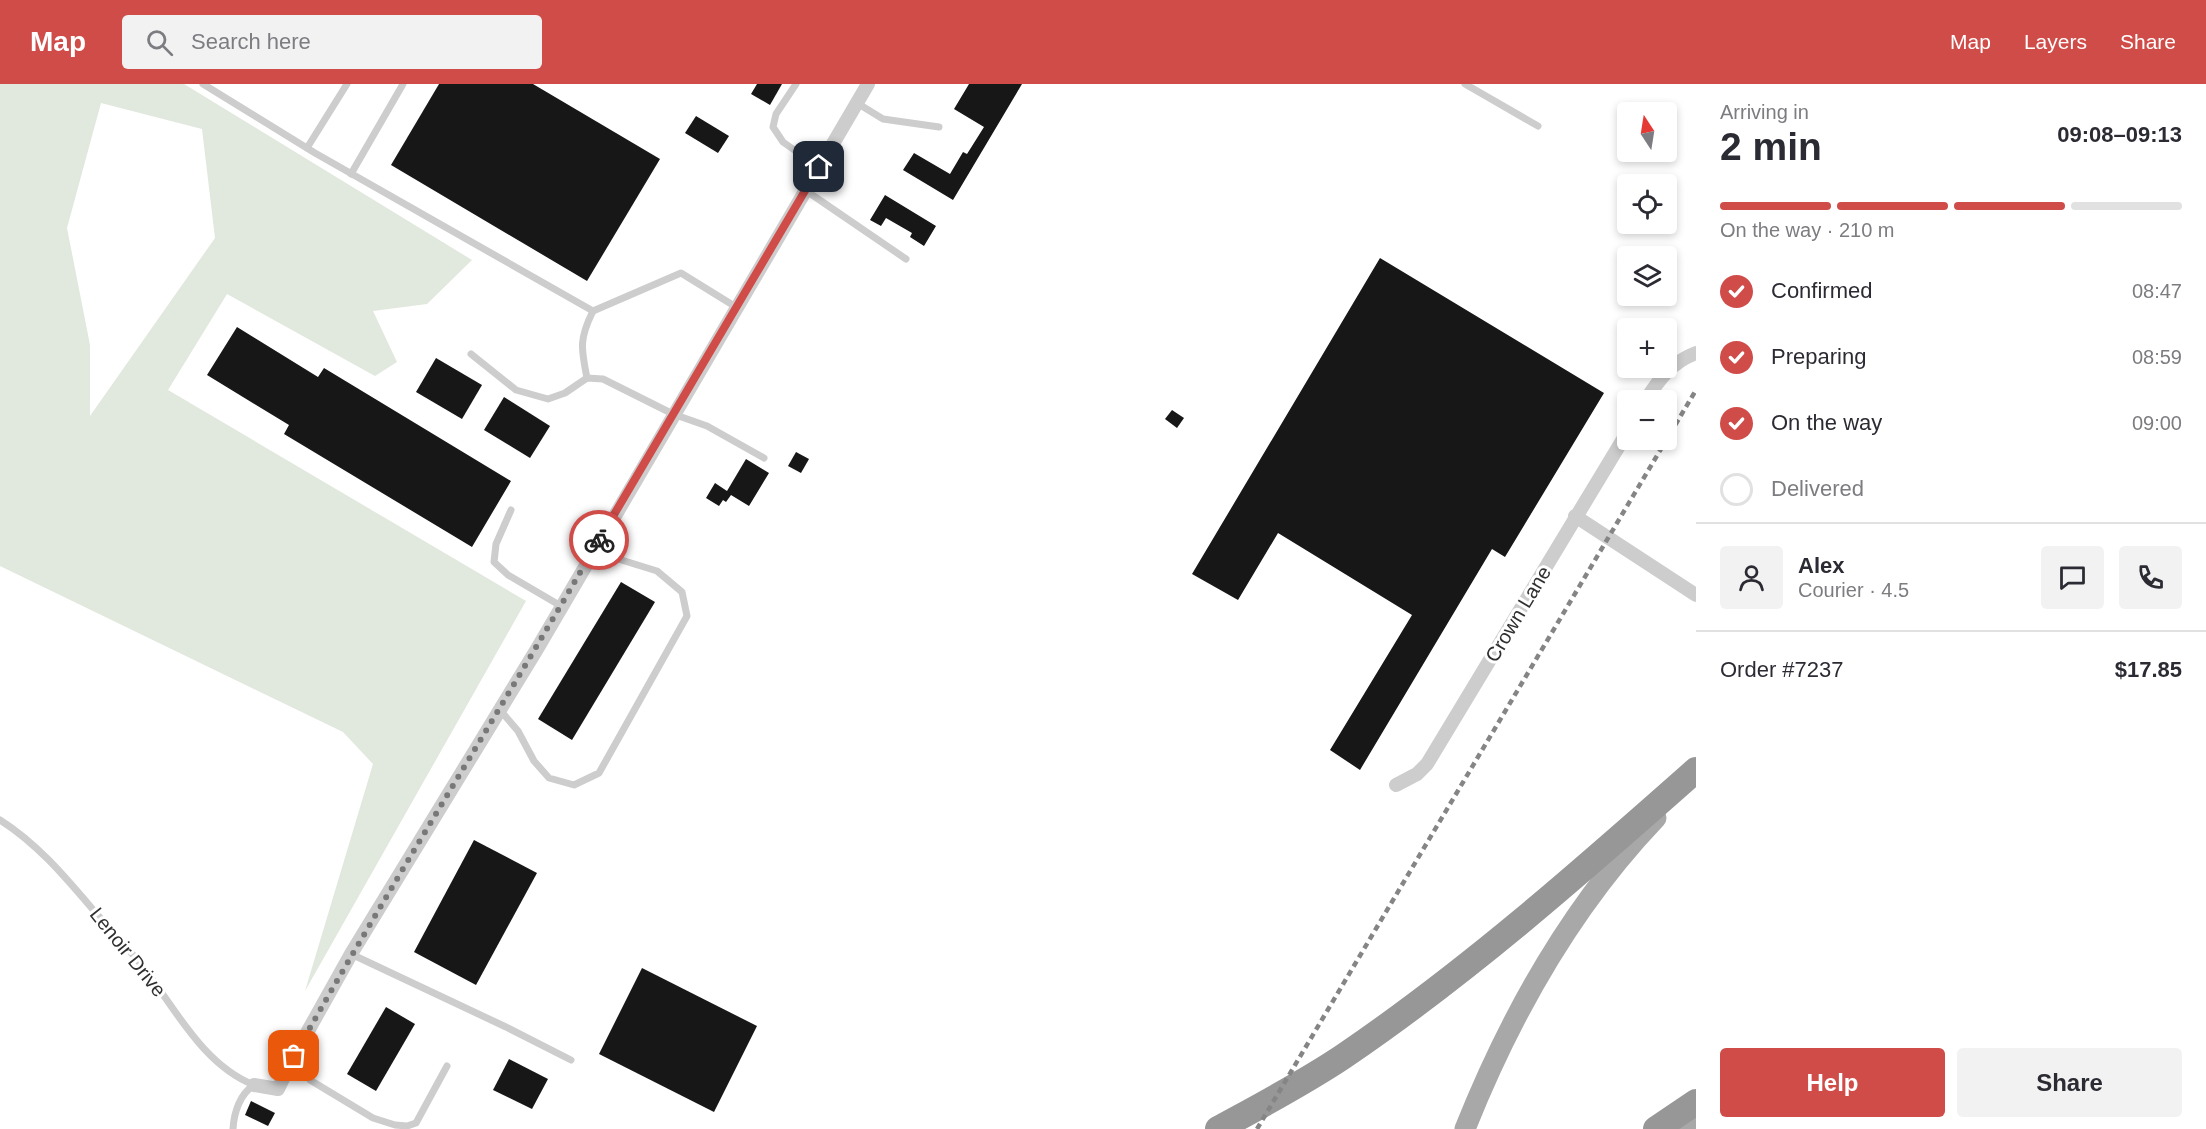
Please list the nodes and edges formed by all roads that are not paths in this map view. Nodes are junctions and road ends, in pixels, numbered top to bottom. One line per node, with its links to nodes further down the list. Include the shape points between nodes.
1 (203, 84): 10 (lane)
2 (347, 84): 10 (lane)
3 (402, 84): 12 (lane)
4 (796, 84): 11 (lane, via 776,114 773,127 783,142)
5 (868, 84): 7 (street)
6 (1465, 84): 8 (lane)
7 (857, 103): 9 (lane, via 883,118); 11 (street)
8 (1538, 126)
9 (939, 127)
10 (307, 148): 12 (lane)
11 (819, 167): 13 (street)
12 (351, 174): 16 (lane)
13 (805, 190): 14 (lane); 15 (street)
14 (906, 259)
15 (736, 307): 16 (lane, via 681,273); 21 (street)
16 (593, 311): 19 (lane, via 584,328 581,348)
17 (1696, 353): 20 (street, via 1674,364)
18 (471, 354): 19 (lane, via 516,390 548,399)
19 (587, 378): 21 (lane, via 603,379)
20 (1653, 390)
21 (673, 414): 23 (lane, via 707,426); 26 (street)
22 (1617, 449): 25 (street, Crown Lane)
23 (764, 458)
24 (511, 510): 28 (lane, via 496,544 494,562 508,575)
25 (1575, 516): 27 (street); 32 (street, Crown Lane, via 1427,764)
26 (597, 545): 28 (street); 29 (lane, via 615,558 657,571 682,592 687,616 600,773 574,785 549,778)
27 (1696, 595)
28 (561, 606): 29 (street)
29 (500, 710): 34 (street)
30 (1696, 770): 42 (highway, via 1445,982 1313,1075)
31 (1696, 776): 43 (main road, via 1609,872 1563,939 1511,1027)
32 (1396, 785)
33 (0, 820): 38 (lane, Lenoir Drive, via 55,865 220,1064)
34 (351, 954): 35 (street); 36 (lane)
35 (294, 1056): 37 (lane, via 310,1080 373,1118 407,1126 416,1123); 38 (street, via 278,1089)
36 (571, 1060)
37 (447, 1066)
38 (254, 1085): 41 (lane, via 242,1096)
39 (1696, 1102): 44 (highway)
40 (1696, 1120): 45 (main road)
41 (233, 1129)
42 (1218, 1129)
43 (1465, 1129)
44 (1656, 1129)
45 (1686, 1129)

